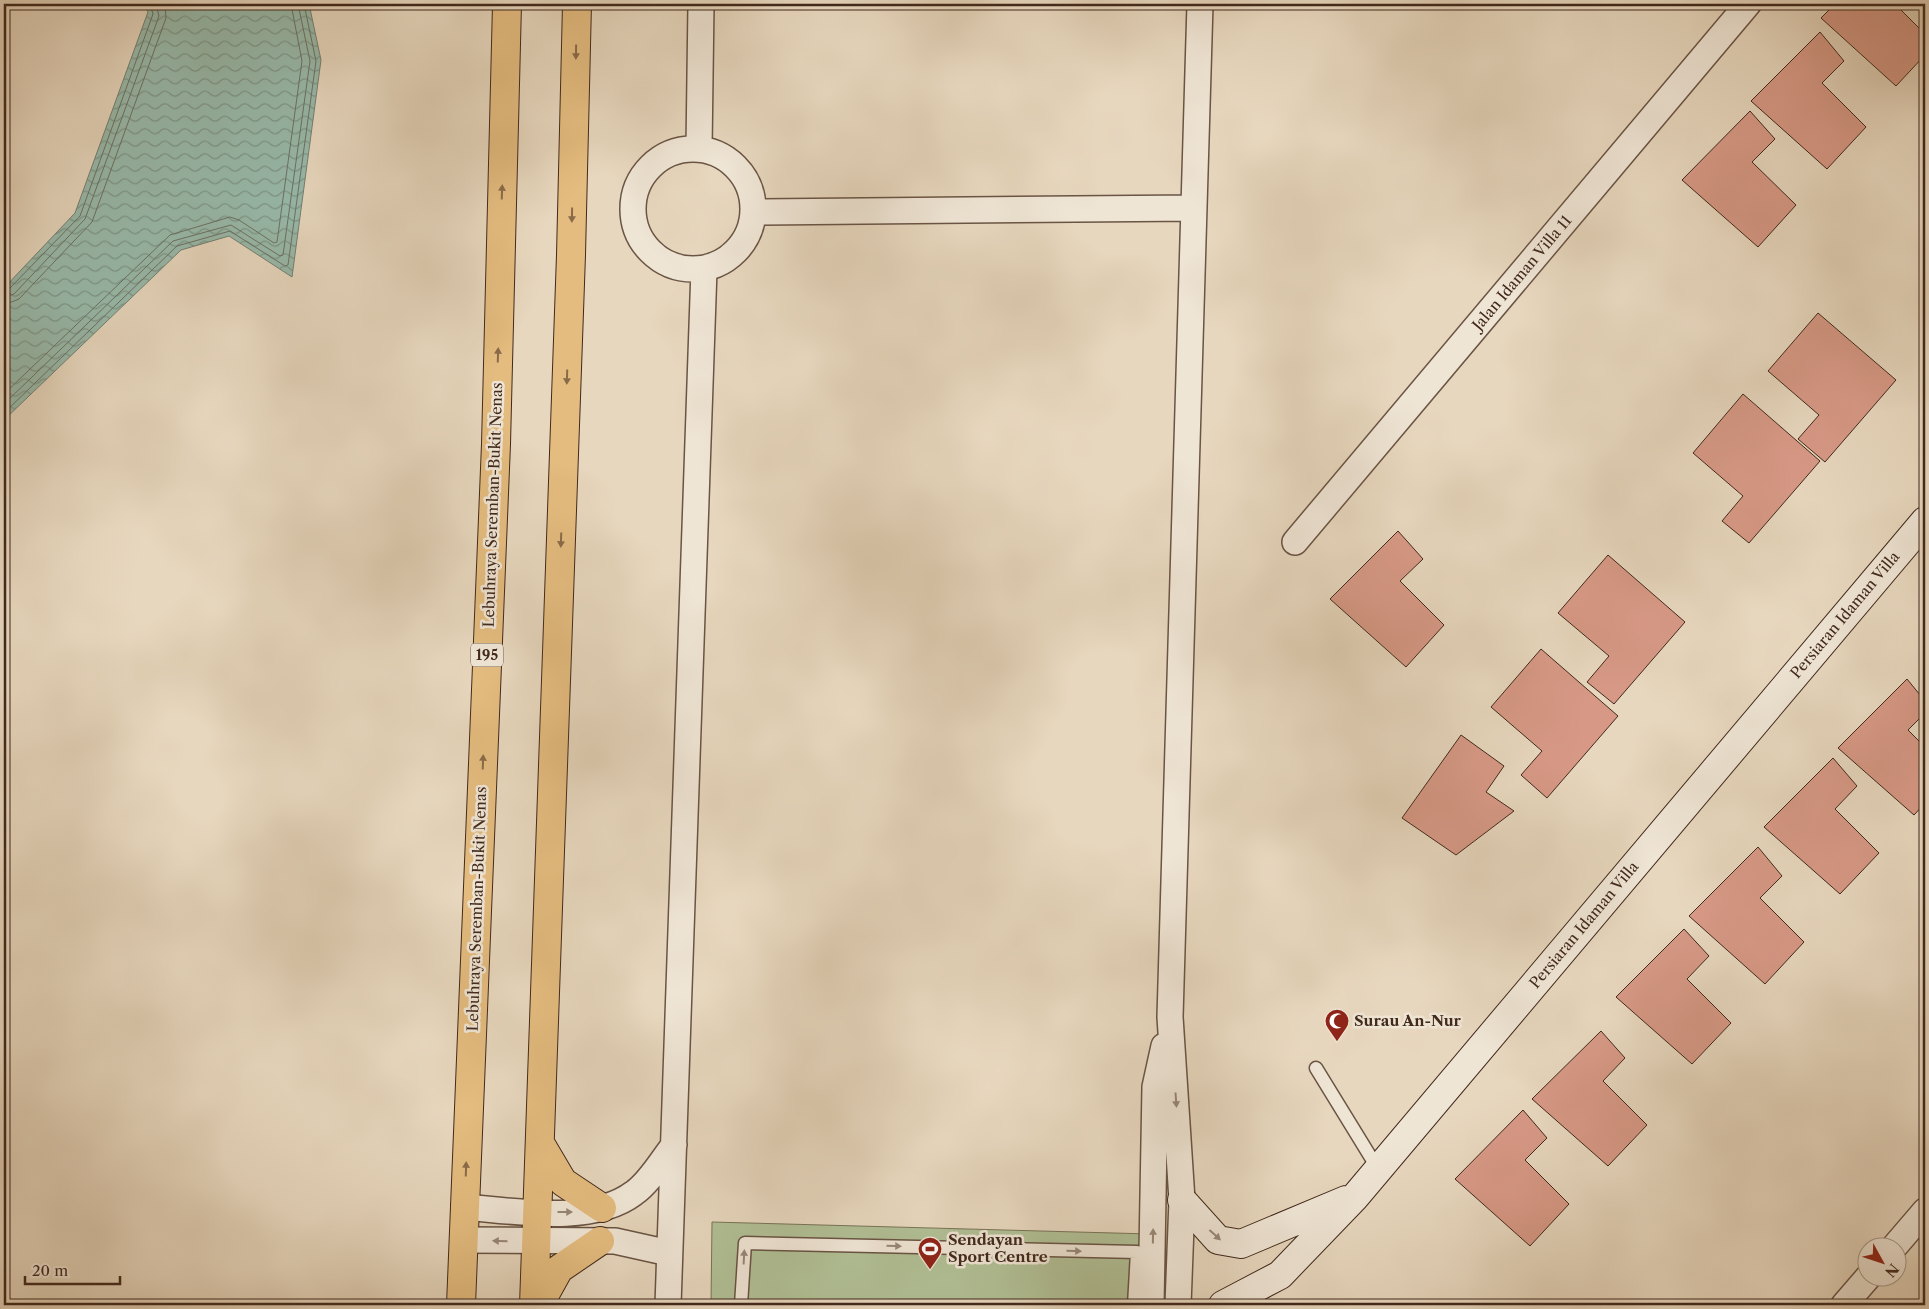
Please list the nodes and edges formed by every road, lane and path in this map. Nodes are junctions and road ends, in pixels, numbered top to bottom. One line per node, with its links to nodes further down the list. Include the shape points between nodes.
1 (508, 4): 19 (highway, Lebuhraya Seremban-Bukit Nenas / 195, one-way to 1, via 496,444)
2 (577, 4): 14 (highway, one-way to 14, via 571,275)
3 (701, 4): 6 (street)
4 (1200, 4): 7 (street)
5 (1748, 4): 11 (street, Jalan Idaman Villa 11)
6 (699, 148): 8 (street, via 733,162 745,176 752,193); 9 (street, via 663,156 648,168 638,184 633,202 633,221 640,239 666,264 685,270)
7 (1194, 208): 8 (street); 12 (street)
8 (754, 212): 9 (street, via 749,232 739,249 722,262)
9 (704, 269): 15 (street)
10 (1925, 521): 16 (street, Persiaran Idaman Villa)
11 (1295, 542)
12 (1170, 1017): 18 (street, one-way to 18); 30 (street, one-way to 12, via 1155,1087)
13 (1316, 1068): 16 (lane)
14 (540, 1143): 20 (highway, via 563,1182); 22 (highway)
15 (674, 1145): 20 (street, via 636,1192 614,1206); 27 (street)
16 (1378, 1170): 17 (street, Persiaran Idaman Villa)
17 (1355, 1197): 18 (street, one-way to 17, via 1218,1240 1241,1244); 28 (street, Persiaran Idaman Villa)
18 (1182, 1200): 37 (street)
19 (464, 1207): 22 (street); 24 (highway, Lebuhraya Seremban-Bukit Nenas / 195)
20 (602, 1208): 22 (street, one-way to 20, via 582,1212)
21 (1925, 1211): 23 (street)
22 (537, 1212): 25 (highway)
23 (1903, 1236)
24 (463, 1240): 25 (street, one-way to 24); 31 (highway, Lebuhraya Seremban-Bukit Nenas / 195)
25 (536, 1241): 26 (street); 32 (highway)
26 (600, 1241): 27 (street, via 634,1244); 33 (highway, via 560,1269)
27 (669, 1253): 34 (street)
28 (1280, 1274): 38 (street, Persiaran Idaman Villa); 39 (street)
29 (1860, 1286): 40 (street)
30 (1146, 1291): 35 (lane, one-way to 30, via 745,1243 1137,1252); 36 (lane)
31 (461, 1305)
32 (534, 1305)
33 (539, 1305)
34 (668, 1305)
35 (742, 1305)
36 (1134, 1305)
37 (1178, 1305)
38 (1222, 1305)
39 (1254, 1305)
40 (1844, 1305)

